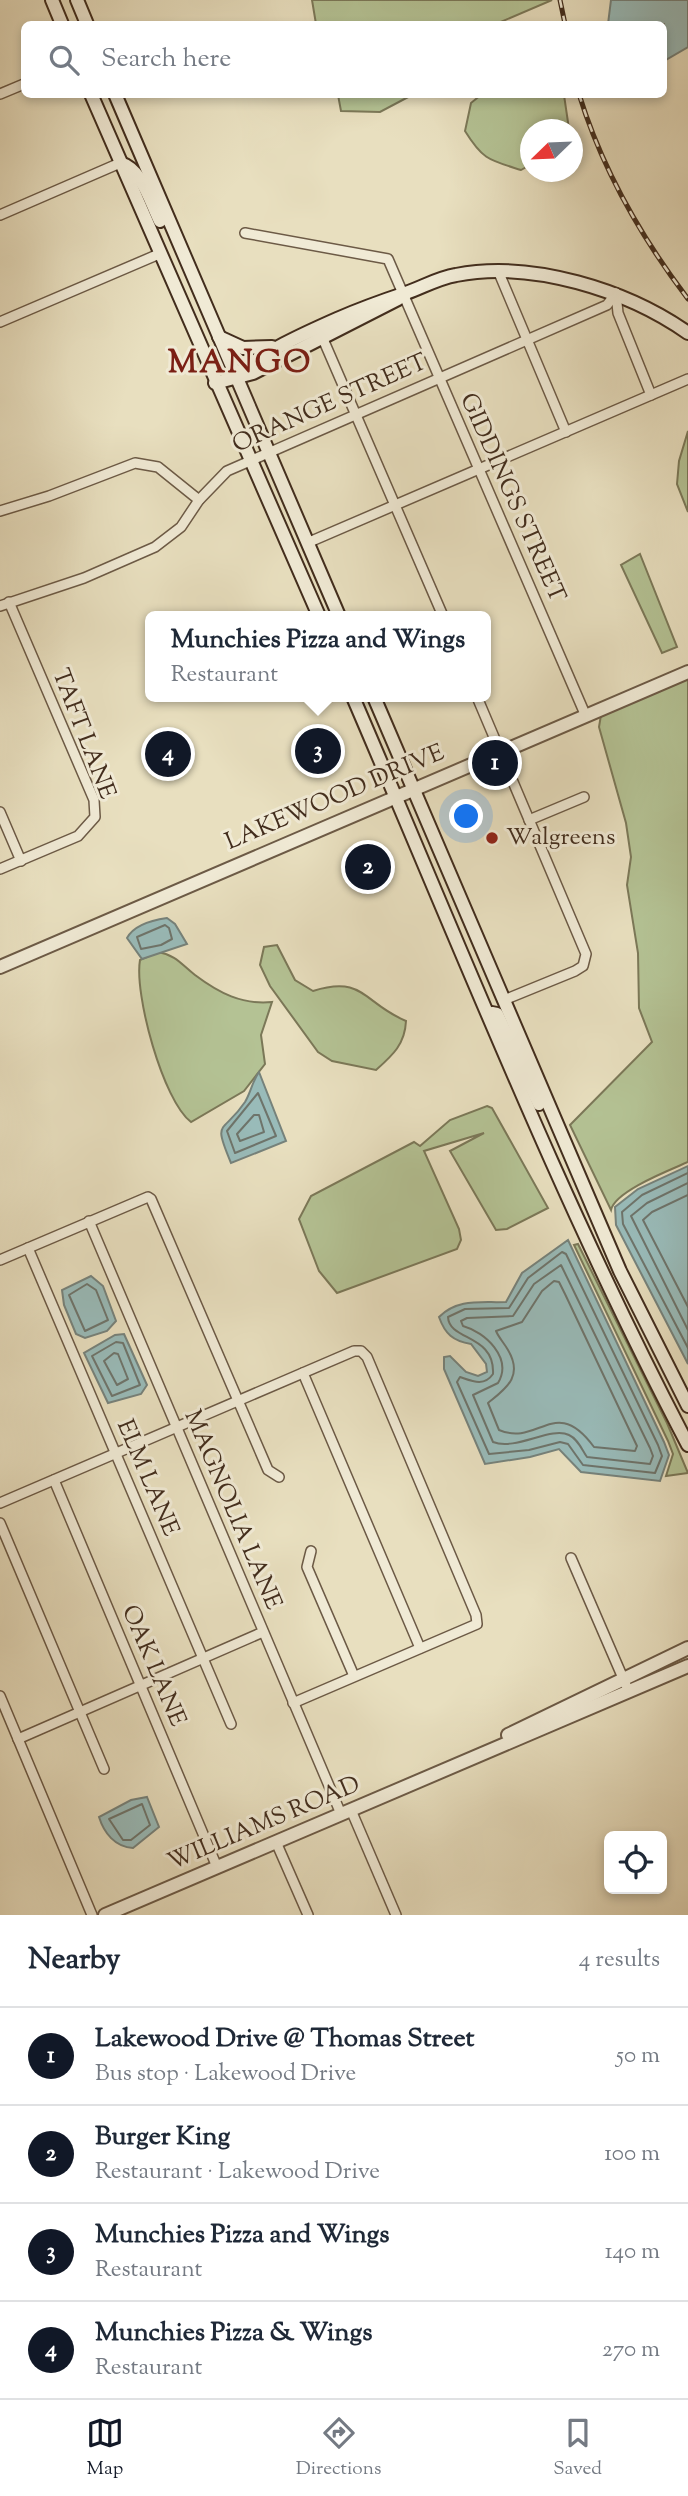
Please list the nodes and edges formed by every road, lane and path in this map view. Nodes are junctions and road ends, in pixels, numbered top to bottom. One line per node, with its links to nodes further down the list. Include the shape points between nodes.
1 (52, 0): 3 (main road)
2 (77, 0): 4 (main road)
3 (61, 21)
4 (86, 21)
5 (21, 85): 6 (street)
6 (0, 94)
7 (93, 98): 9 (main road)
8 (117, 98): 12 (main road)
9 (120, 163): 10 (street); 12 (main road, via 140,179 164,231); 13 (main road)
10 (0, 215)
11 (245, 233): 16 (street, GIDDINGS STREET, via 388,259)
12 (177, 242): 19 (main road)
13 (159, 254): 17 (street); 26 (main road)
14 (499, 272): 15 (main road, via 581,283); 16 (main road, via 455,275); 21 (street)
15 (616, 293): 18 (main road); 21 (street, ORANGE STREET, via 607,305); 27 (street, via 618,313)
16 (404, 294): 20 (main road); 22 (main road); 24 (street, GIDDINGS STREET)
17 (0, 322)
18 (688, 333)
19 (219, 337): 22 (main road, via 260,350); 23 (main road)
20 (323, 338): 23 (main road, via 253,373); 28 (street)
21 (526, 340): 24 (street, ORANGE STREET); 29 (street)
22 (290, 342): 23 (main road)
23 (234, 376): 26 (main road); 30 (main road)
24 (438, 377): 28 (street, ORANGE STREET); 32 (street, GIDDINGS STREET)
25 (688, 379): 27 (street)
26 (215, 383): 31 (main road)
27 (651, 395): 29 (street)
28 (354, 413): 30 (street, ORANGE STREET); 34 (street)
29 (566, 432): 32 (street)
30 (268, 452): 31 (street, ORANGE STREET); 36 (main road)
31 (249, 460): 33 (street, ORANGE STREET, via 228,471); 38 (main road)
32 (480, 469): 34 (street); 45 (street, GIDDINGS STREET)
33 (199, 500): 35 (street, via 158,467 135,463); 37 (street, ORANGE STREET, via 181,527 155,547 84,578)
34 (395, 505): 36 (street); 40 (street)
35 (0, 512)
36 (307, 542): 39 (main road)
37 (4, 604): 52 (street, TAFT LANE, via 94,800 95,817 78,836)
38 (317, 611)
39 (337, 611)
40 (441, 611)
41 (688, 672): 45 (main road, LAKEWOOD DRIVE)
42 (355, 702): 48 (main road)
43 (376, 702): 47 (main road)
44 (479, 702): 46 (street)
45 (585, 714): 46 (main road, LAKEWOOD DRIVE)
46 (500, 750): 47 (main road, LAKEWOOD DRIVE); 51 (street)
47 (413, 788): 48 (main road, LAKEWOOD DRIVE); 56 (main road)
48 (395, 795): 54 (main road); 55 (main road, LAKEWOOD DRIVE)
49 (584, 797): 51 (street)
50 (0, 812): 52 (street)
51 (529, 820): 56 (street, via 584,945 586,961 575,971)
52 (21, 861): 53 (street, TAFT LANE)
53 (0, 869)
54 (452, 923): 56 (main road, via 469,946 489,990); 57 (main road)
55 (0, 967)
56 (504, 1000): 58 (main road)
57 (489, 1013): 58 (main road, via 501,1020 545,1118); 66 (main road, via 631,1337)
58 (558, 1128): 64 (main road, via 620,1271)
59 (89, 1221): 60 (street); 63 (street, via 148,1197); 65 (street, MAGNOLIA LANE)
60 (28, 1248): 61 (street); 67 (street, ELM LANE)
61 (0, 1260)
62 (303, 1373): 63 (street); 75 (street); 75 (street, via 354,1351 366,1357 476,1615 477,1624)
63 (238, 1400): 65 (street); 68 (street, via 268,1470)
64 (688, 1406)
65 (176, 1426): 67 (street); 74 (street, MAGNOLIA LANE)
66 (688, 1445)
67 (116, 1453): 69 (street); 77 (street, ELM LANE)
68 (279, 1477)
69 (54, 1480): 70 (street); 81 (street, OAK LANE)
70 (0, 1503)
71 (0, 1523): 85 (street)
72 (311, 1551): 79 (street, via 307,1567)
73 (571, 1558): 80 (street)
74 (263, 1632): 77 (street); 84 (street, MAGNOLIA LANE)
75 (420, 1648): 79 (street)
76 (688, 1648): 80 (main road, WILLIAMS ROAD)
77 (203, 1658): 81 (street); 86 (street, ELM LANE)
78 (688, 1666): 82 (main road, WILLIAMS ROAD)
79 (354, 1676): 84 (street)
80 (623, 1679): 82 (street); 89 (main road, WILLIAMS ROAD)
81 (141, 1685): 85 (street); 92 (street, OAK LANE)
82 (629, 1692): 89 (main road, WILLIAMS ROAD)
83 (0, 1696): 87 (street)
84 (293, 1703): 90 (street, MAGNOLIA LANE)
85 (80, 1712): 87 (street); 88 (street)
86 (231, 1724)
87 (18, 1739): 93 (street)
88 (104, 1769)
89 (441, 1771): 90 (main road, WILLIAMS ROAD)
90 (346, 1812): 91 (main road, WILLIAMS ROAD); 96 (street, MAGNOLIA LANE)
91 (276, 1842): 92 (main road, WILLIAMS ROAD); 95 (street)
92 (217, 1867): 94 (main road, WILLIAMS ROAD)
93 (92, 1915)
94 (105, 1915)
95 (308, 1915)
96 (396, 1915)

